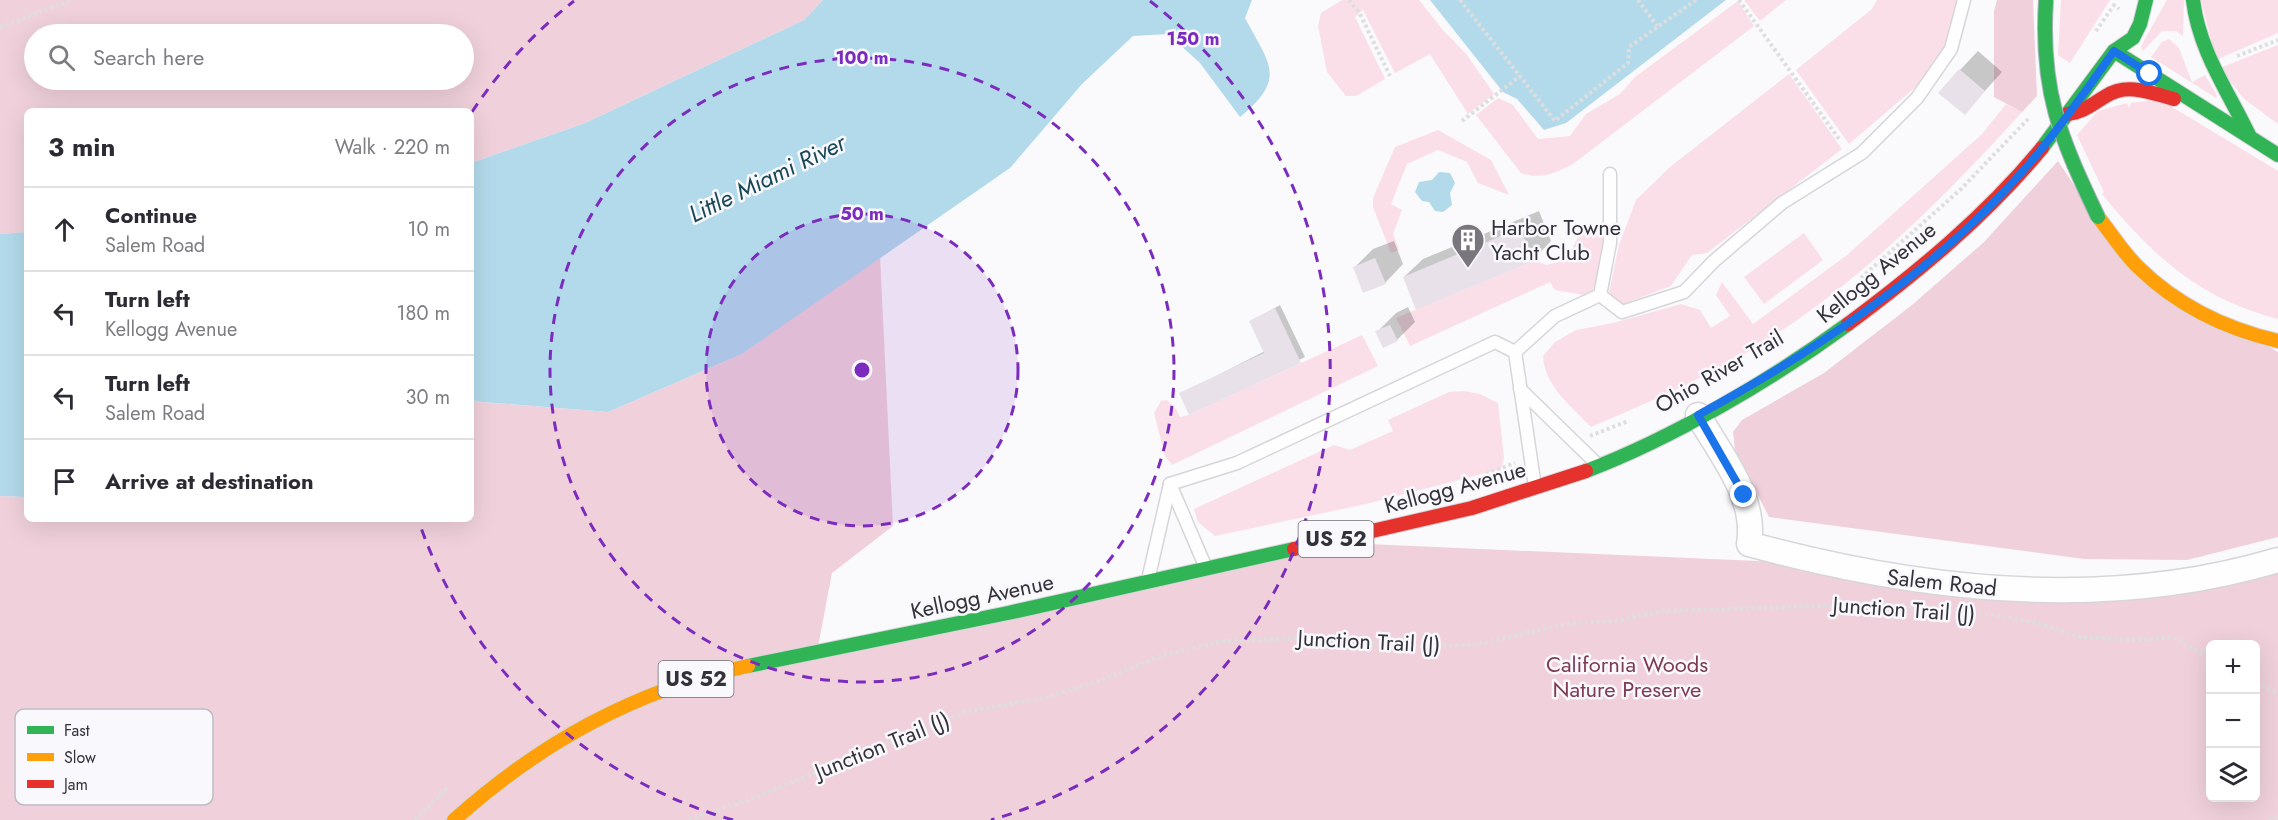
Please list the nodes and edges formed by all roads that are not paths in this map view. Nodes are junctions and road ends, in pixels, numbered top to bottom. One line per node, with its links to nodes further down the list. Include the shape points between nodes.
1 (1964, 0): 14 (lane, via 1951,49 1917,98 1862,153 1782,203 1684,292 1622,312)
2 (2046, 0): 15 (main road, bridge, via 2044,65 2051,110 2098,217 2140,268 2199,314)
3 (2141, 0): 6 (main road)
4 (2146, 0): 8 (main road, Kellogg Avenue / US 52, via 2142,23 2127,47)
5 (2193, 0): 11 (main road, via 2200,42)
6 (2120, 9)
7 (2111, 37): 8 (main road)
8 (2114, 51): 9 (main road); 10 (main road, Kellogg Avenue / US 52)
9 (2204, 108): 10 (main road, via 2132,88 2114,91 2082,113); 11 (main road)
10 (2068, 114): 18 (main road, Kellogg Avenue / US 52, via 2029,164 1994,200 1907,278 1823,342)
11 (2250, 137): 12 (main road)
12 (2278, 155)
13 (1610, 174): 14 (lane, via 1610,243)
14 (1600, 295): 16 (lane, via 1555,315)
15 (2278, 341)
16 (1515, 352): 17 (lane); 20 (lane, via 1496,342 1237,463)
17 (1520, 389): 19 (lane); 21 (lane)
18 (1698, 415): 19 (main road, Kellogg Avenue / US 52, via 1631,452); 22 (street, Salem Road, via 1744,495 1750,517 1749,544 1823,564 1965,587 2041,590 2118,588 2184,580)
19 (1598, 465): 21 (main road, Kellogg Avenue / US 52)
20 (1170, 484): 23 (lane); 24 (lane)
21 (1535, 487): 23 (main road, Kellogg Avenue / US 52, via 1418,521)
22 (2278, 560)
23 (1206, 568): 24 (main road, Kellogg Avenue / US 52)
24 (1148, 581): 25 (main road, Kellogg Avenue / US 52, via 732,668 683,682 571,731 530,756)
25 (454, 820)

